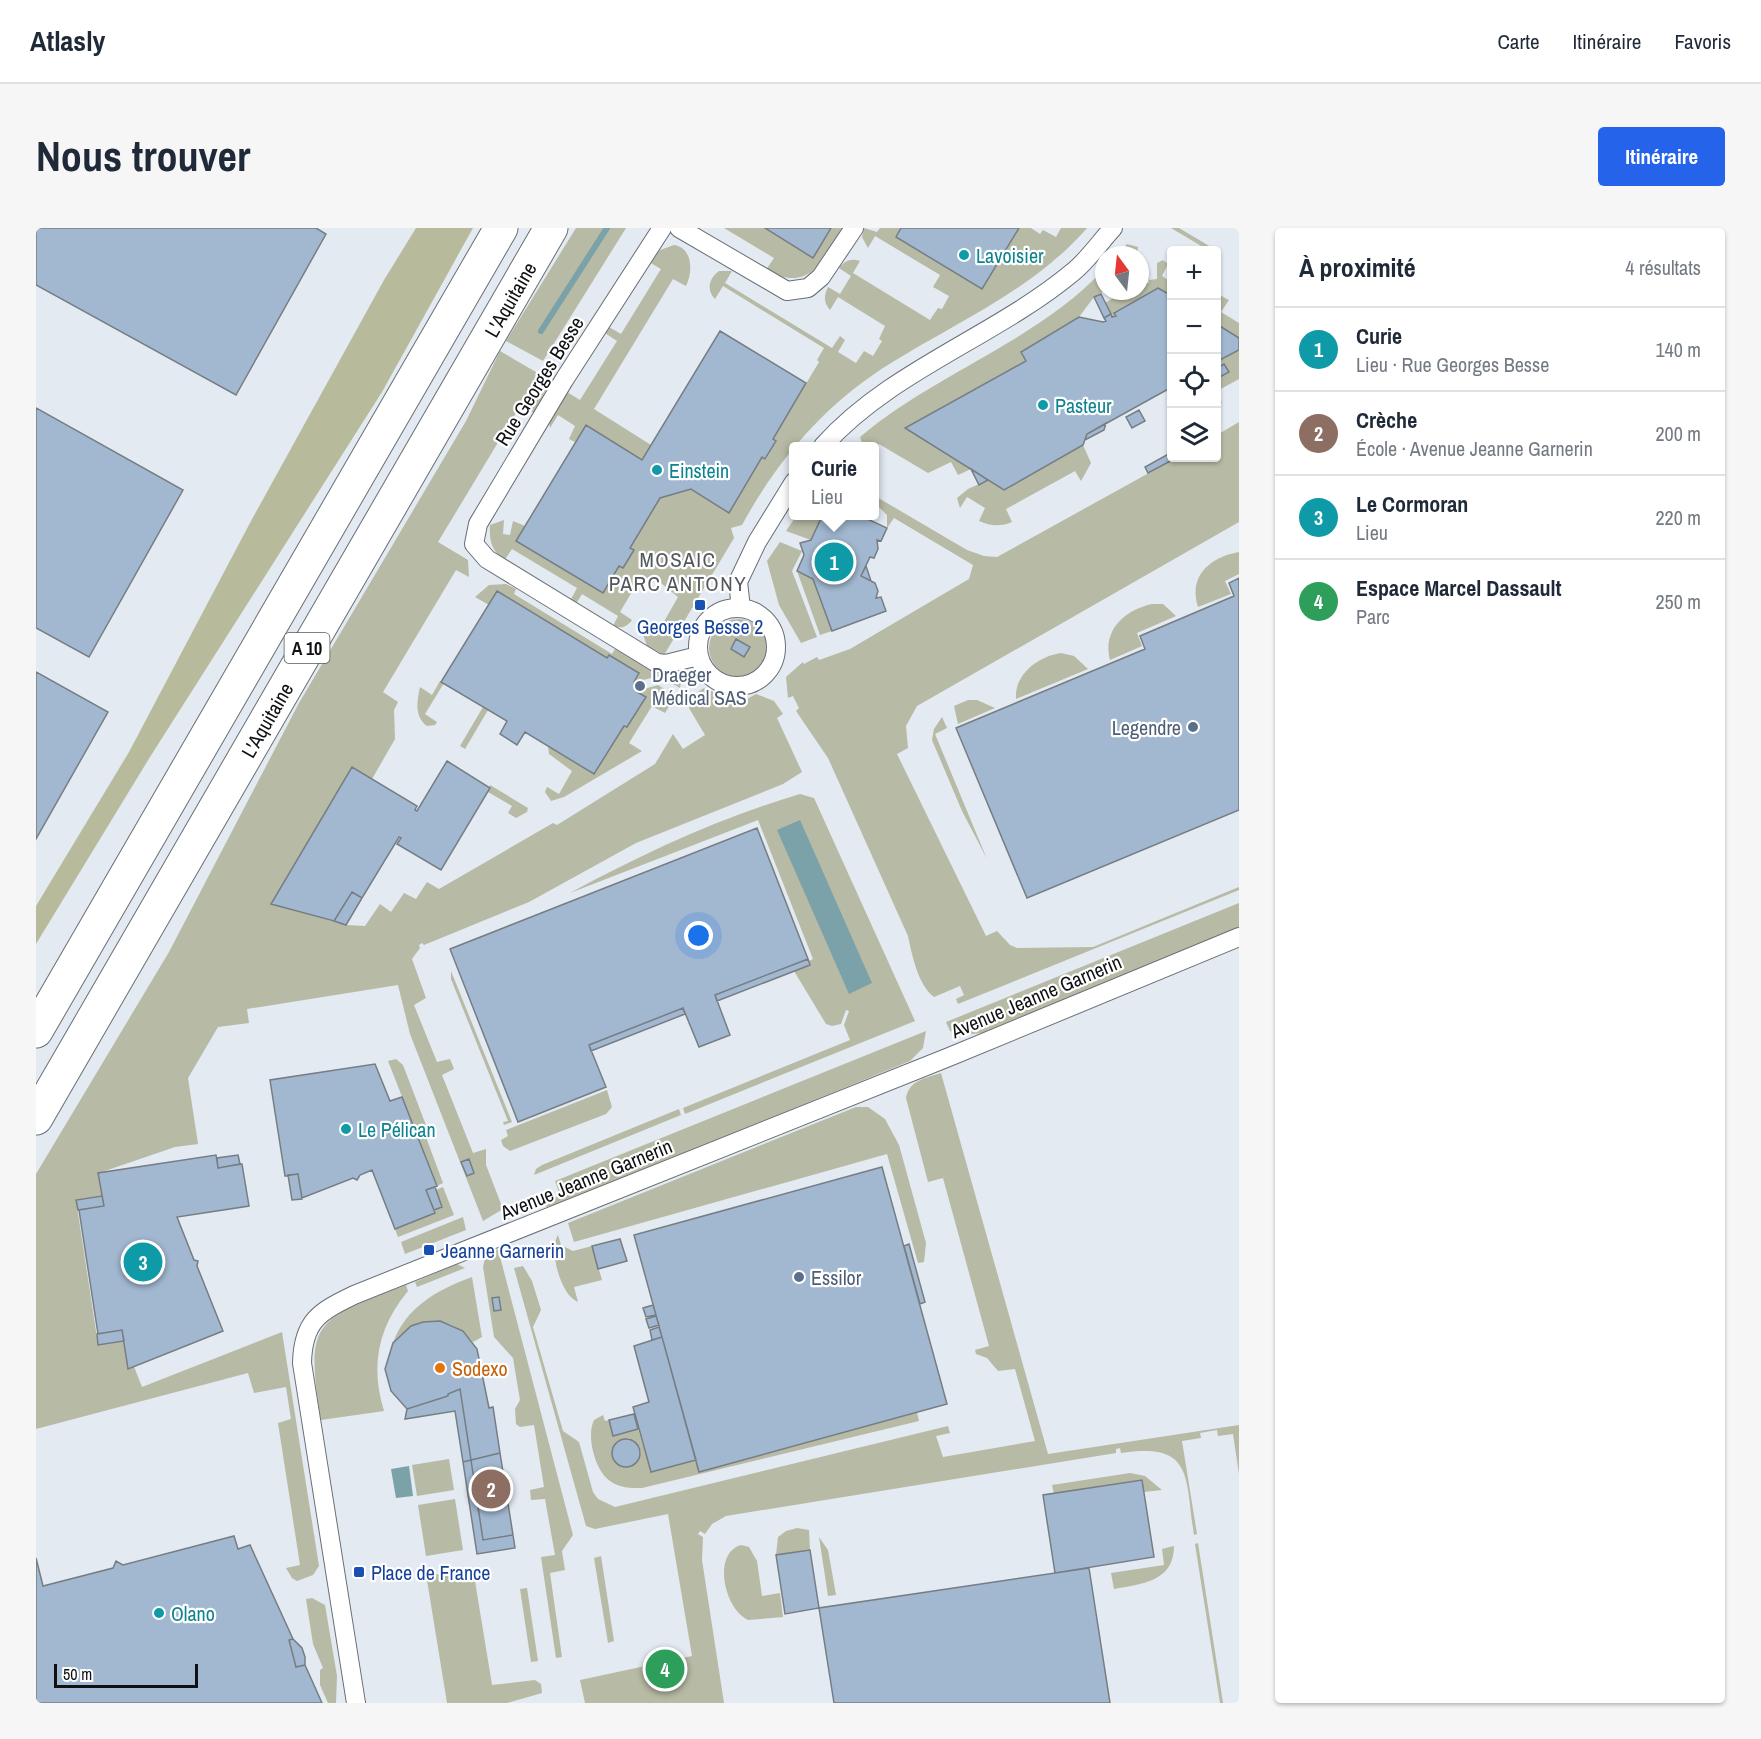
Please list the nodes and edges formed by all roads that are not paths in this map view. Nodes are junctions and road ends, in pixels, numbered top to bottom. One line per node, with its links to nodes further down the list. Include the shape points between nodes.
1 (501, 228): 12 (highway, A 10)
2 (551, 228): 13 (highway, L'Aquitaine / A 10)
3 (662, 228): 10 (street, Rue Georges Besse, via 478,524 474,544 487,559 657,663)
4 (679, 228): 5 (street, via 787,291 808,288 821,277)
5 (854, 228)
6 (1113, 228): 7 (street, via 1075,271 1011,317 903,380)
7 (828, 442)
8 (789, 490): 9 (street, via 738,582)
9 (741, 608): 10 (street, via 711,618 700,635); 10 (street, via 763,618 775,638 774,660 762,677 746,685 728,685 707,673)
10 (698, 656)
11 (1239, 937): 14 (street, Avenue Jeanne Garnerin, via 354,1295 318,1315 304,1339 302,1363)
12 (36, 1031)
13 (36, 1118)
14 (356, 1703)

